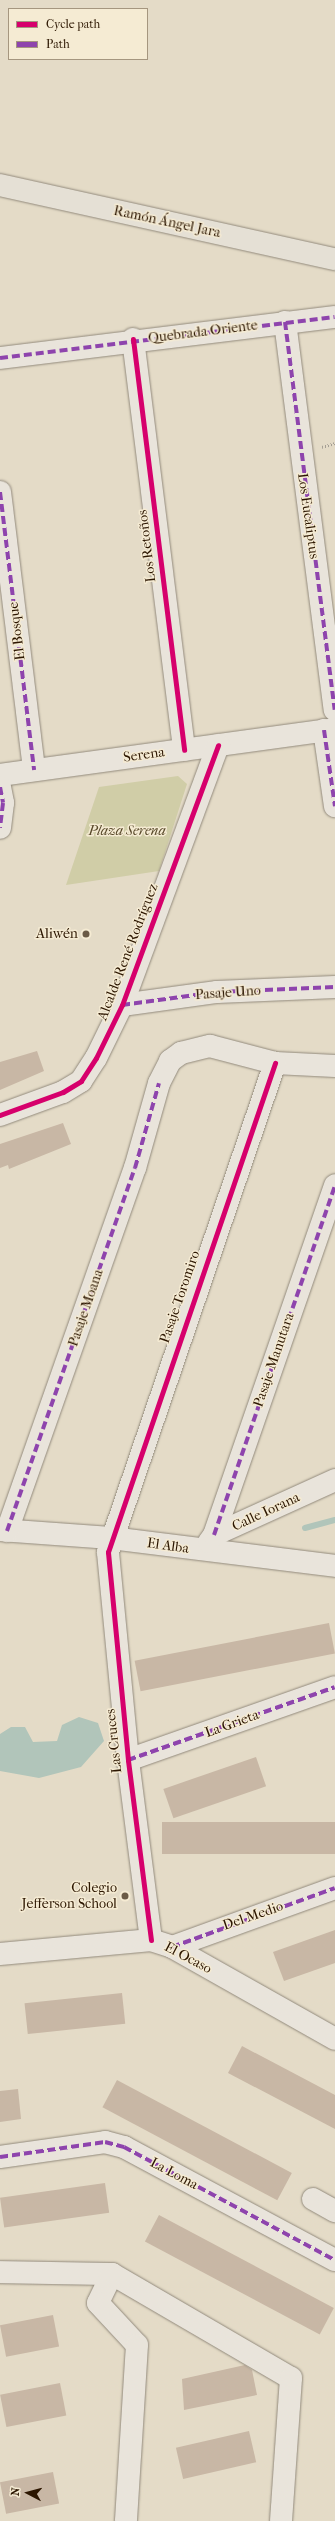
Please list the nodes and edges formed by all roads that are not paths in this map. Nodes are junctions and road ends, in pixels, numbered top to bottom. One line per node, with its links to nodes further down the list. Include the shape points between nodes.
1 (0, 185): 2 (main road, Ramón Ángel Jara)
2 (335, 259)
3 (335, 317): 4 (street, Quebrada Oriente)
4 (285, 322): 5 (street, Quebrada Oriente); 8 (street, Los Eucaliptus)
5 (134, 340): 6 (street, Quebrada Oriente); 11 (street, Los Retoños)
6 (0, 358)
7 (0, 492): 12 (street, El Bosque)
8 (335, 710)
9 (330, 730): 10 (street, Serena); 15 (street)
10 (218, 745): 11 (street, Serena); 18 (street, Alcalde René Rodríguez)
11 (184, 750): 12 (street, Serena)
12 (34, 770): 13 (street, Serena)
13 (0, 775)
14 (0, 787): 16 (street, via 3,803)
15 (335, 806)
16 (0, 828)
17 (335, 987): 18 (street, Pasaje Uno, via 217,992)
18 (122, 1005): 21 (street, Alcalde René Rodríguez, via 106,1040 81,1081 63,1092)
19 (275, 1063): 20 (street, Pasaje Moana); 24 (street, Pasaje Moana, via 210,1046 197,1048 170,1061 159,1083 135,1168); 25 (street, Pasaje Toromiro)
20 (335, 1066)
21 (0, 1115)
22 (335, 1185): 26 (street, Pasaje Manutara)
23 (335, 1480): 26 (street, Calle Iorana)
24 (4, 1530): 25 (street, El Alba)
25 (111, 1538): 26 (street, El Alba); 29 (street, Las Cruces, via 108,1572)
26 (208, 1543): 27 (street, El Alba)
27 (335, 1566)
28 (335, 1687): 29 (street, La Grieta)
29 (128, 1760): 31 (street, Las Cruces)
30 (335, 1888): 32 (street, Del Medio)
31 (151, 1940): 32 (street, El Ocaso); 33 (street, El Ocaso)
32 (172, 1947): 34 (street, El Ocaso)
33 (0, 1954)
34 (335, 2040)
35 (0, 2157): 38 (street, La Loma, via 106,2142 124,2147)
36 (313, 2199): 37 (street)
37 (335, 2211)
38 (335, 2260)
39 (0, 2272): 40 (street)
40 (112, 2274): 41 (street, via 98,2303 136,2345); 42 (street, via 291,2378)
41 (126, 2521)
42 (281, 2521)

